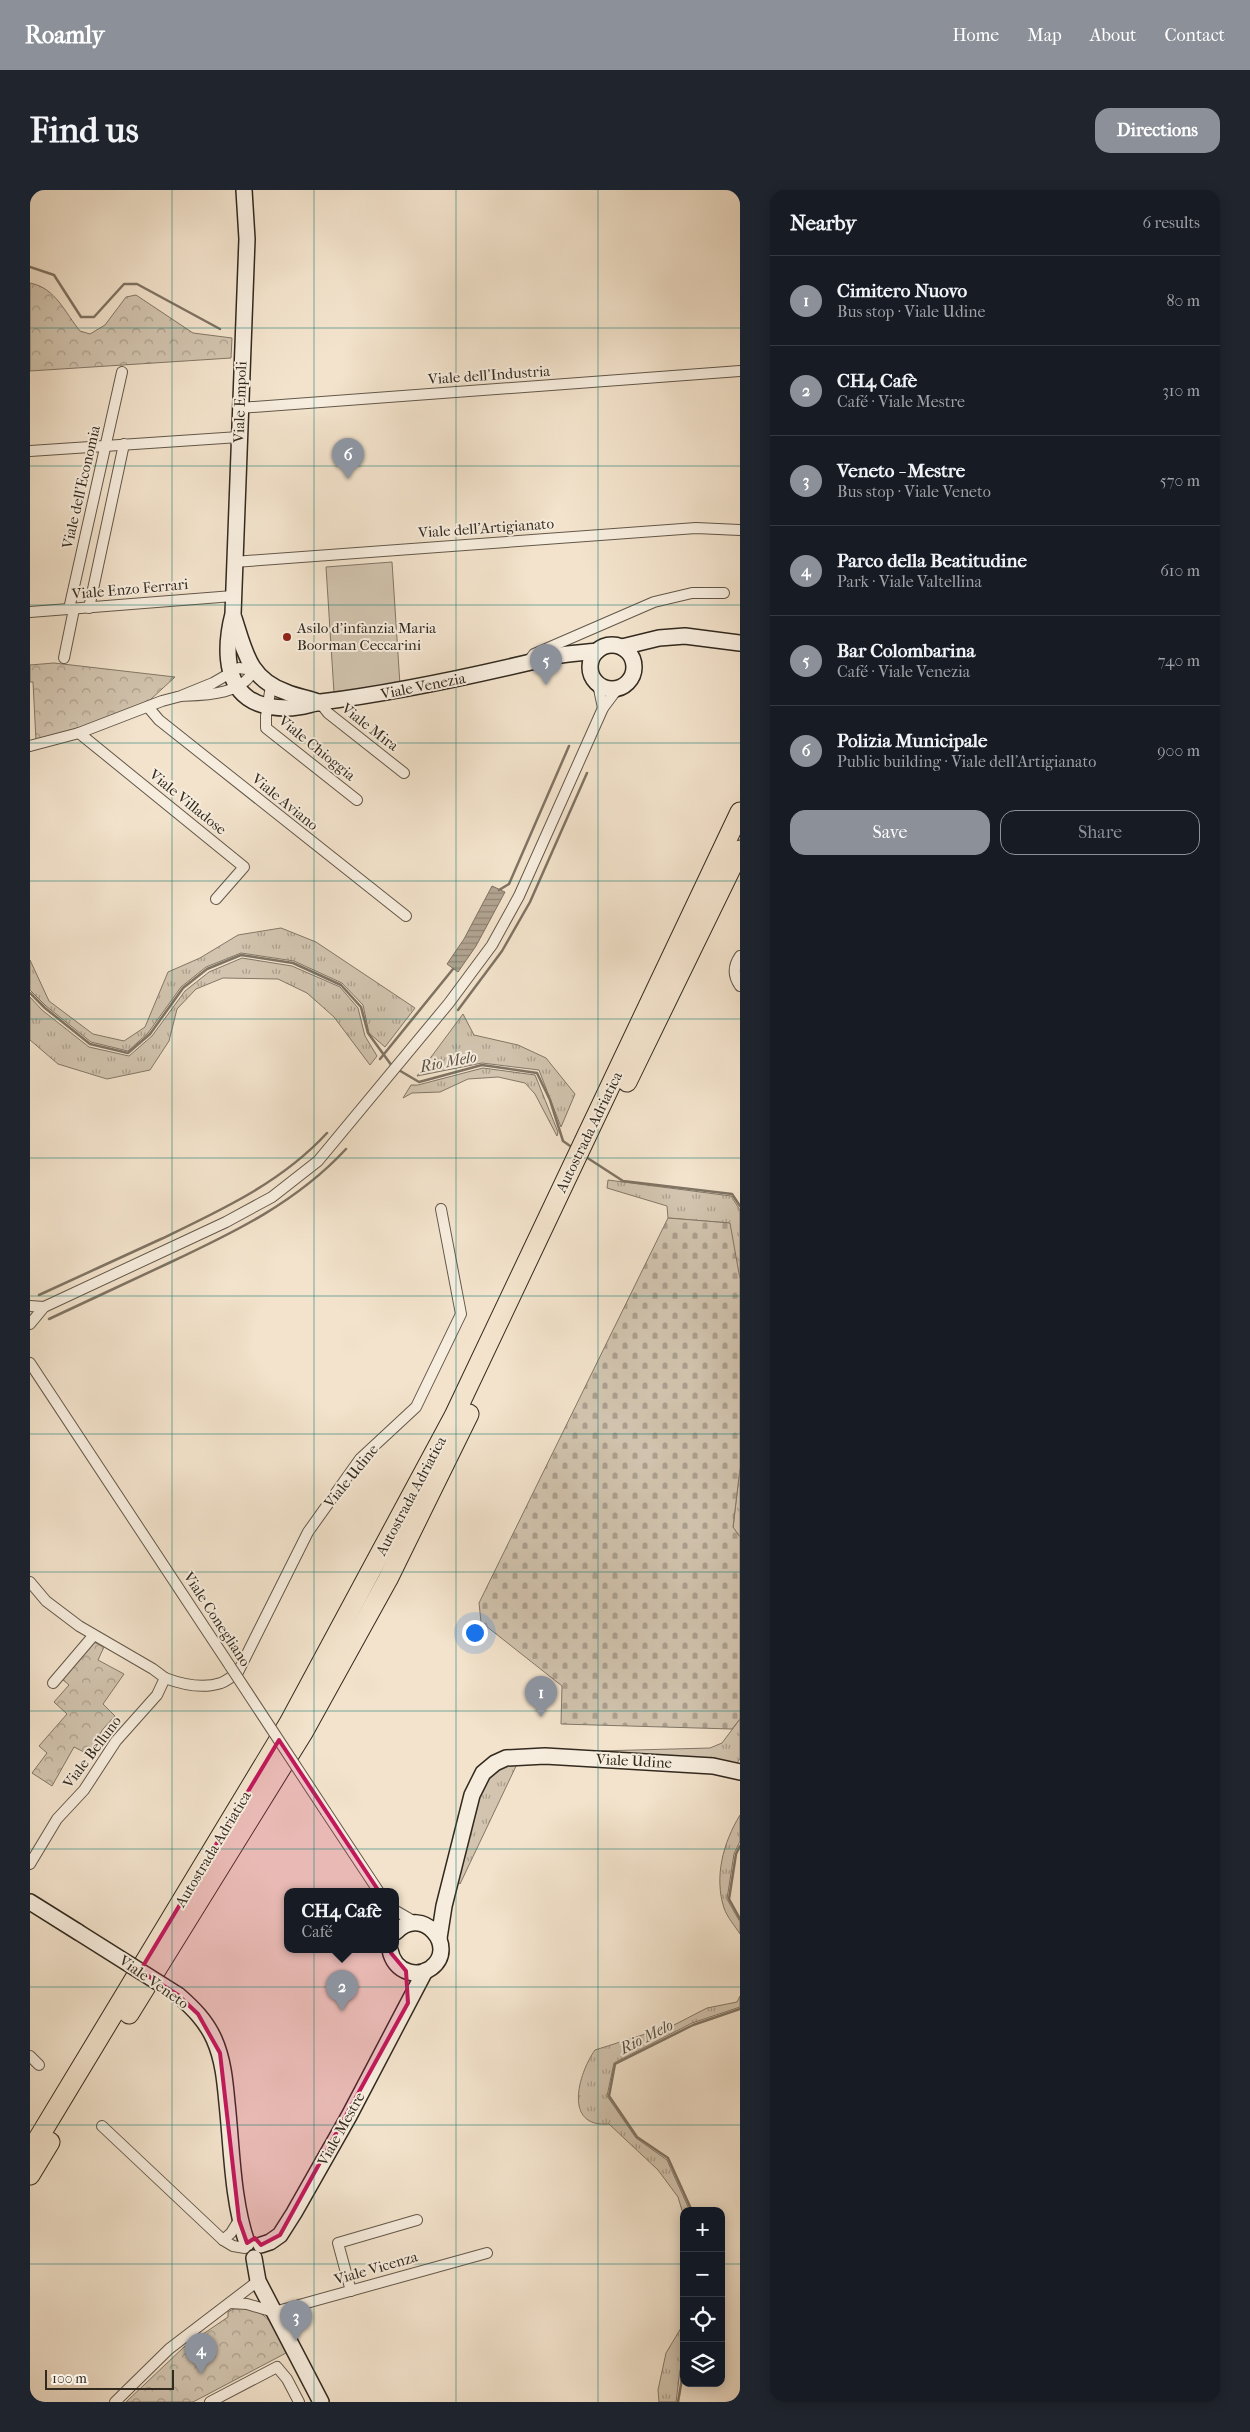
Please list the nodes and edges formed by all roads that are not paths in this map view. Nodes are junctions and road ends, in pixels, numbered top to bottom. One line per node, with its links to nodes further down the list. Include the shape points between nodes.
1 (244, 190): 4 (street, Viale Empoli, via 247,239)
2 (740, 371): 4 (street, Viale dell'Industria)
3 (122, 372): 7 (street, Viale dell'Economia)
4 (240, 408): 5 (street, Viale Empoli)
5 (239, 437): 6 (street); 10 (street, Viale Empoli)
6 (124, 444): 7 (street); 13 (street)
7 (106, 446): 8 (street); 14 (street, Viale dell'Economia)
8 (30, 451)
9 (740, 530): 10 (street, Viale dell'Artigianato, via 696,528)
10 (234, 562): 12 (street, Viale Empoli)
11 (724, 593): 24 (street, Viale Venezia, via 672,597 534,654)
12 (233, 596): 13 (street, Viale Enzo Ferrari); 16 (street, Viale Empoli)
13 (89, 608): 14 (street, Viale Enzo Ferrari)
14 (72, 609): 15 (street, Viale Enzo Ferrari); 22 (street, Viale dell'Economia)
15 (30, 612)
16 (232, 614): 25 (street, Viale Empoli); 27 (street, Viale Empoli, via 229,630)
17 (659, 638): 18 (street, via 685,636); 19 (street); 23 (street, via 639,653)
18 (740, 643)
19 (622, 647): 20 (street, via 606,646); 23 (street)
20 (597, 651): 21 (street, Viale Venezia); 26 (street, via 591,660)
21 (557, 656): 24 (street, Viale Venezia); 26 (street)
22 (64, 658)
23 (634, 664): 30 (street, via 630,679)
24 (525, 665): 34 (street, Viale Venezia, via 434,685 338,702)
25 (254, 670): 27 (street, Viale Venezia, via 249,680); 27 (street, Viale Venezia, via 239,668); 29 (street, Viale Venezia)
26 (590, 670): 28 (street)
27 (233, 680): 31 (street, Viale Venezia); 32 (street, Viale Venezia, via 213,683); 33 (street, Viale Venezia)
28 (598, 684): 30 (street, via 607,689); 37 (street)
29 (272, 686): 34 (street, Viale Venezia); 36 (street, Viale Chioggia)
30 (618, 688): 37 (street)
31 (214, 694): 32 (street, Viale Venezia); 33 (street, Viale Venezia)
32 (181, 696): 35 (street, Viale Venezia)
33 (248, 698): 36 (street, Viale Venezia)
34 (320, 702): 36 (street, Viale Venezia, via 308,707); 40 (street, Viale Mira, via 328,713)
35 (148, 706): 38 (street, Viale Venezia); 45 (street, Viale Aviano, via 166,726)
36 (268, 706): 41 (street, Viale Chioggia, via 266,728)
37 (603, 708): 51 (street, via 519,896 492,945 449,1003 318,1161 272,1196 226,1222)
38 (79, 733): 39 (street, Viale Venezia); 44 (street, Viale Villadose, via 244,866)
39 (30, 746)
40 (404, 773)
41 (357, 800)
42 (740, 812): 48 (highway, Autostrada Adriatica, via 604,1103)
43 (740, 850): 48 (highway, Autostrada Adriatica, via 604,1129)
44 (216, 899)
45 (406, 916)
46 (740, 956): 47 (street, via 734,970)
47 (740, 986)
48 (569, 1188): 75 (highway, Autostrada Adriatica, via 454,1416 290,1722); 76 (highway, Autostrada Adriatica, via 465,1422 388,1579 304,1731)
49 (440, 1209): 56 (street, Viale Udine, via 461,1314 416,1406 360,1459 314,1523 238,1672 221,1683 210,1684 178,1683)
50 (30, 1306): 51 (street)
51 (44, 1308): 52 (street)
52 (30, 1324)
53 (30, 1362): 61 (street, Viale Conegliano, bridge)
54 (30, 1582): 55 (street, via 46,1601)
55 (93, 1636): 56 (street); 57 (street)
56 (165, 1678): 60 (street, Viale Belluno, via 157,1696 116,1740 84,1790 57,1819)
57 (53, 1683)
58 (526, 1756): 59 (street, Viale Udine, via 713,1766); 63 (street, Viale Mestre, via 506,1758 483,1773 472,1795)
59 (740, 1772)
60 (30, 1864)
61 (377, 1888)
62 (30, 1902): 77 (street, Viale Veneto, bridge, via 178,1995 202,2019 220,2053)
63 (444, 1906): 65 (street); 67 (street, Viale Mestre)
64 (399, 1914): 65 (street)
65 (420, 1924): 66 (street, via 406,1925); 67 (street, via 433,1930)
66 (399, 1930)
67 (438, 1938): 70 (street, Viale Mestre, via 438,1958)
68 (391, 1953): 69 (street, via 394,1962)
69 (406, 1971): 70 (street); 71 (street)
70 (425, 1971): 71 (street, Viale Mestre)
71 (408, 2003): 80 (street, Viale Mestre, via 294,2214 280,2235)
72 (30, 2056): 73 (street)
73 (39, 2065)
74 (102, 2126): 79 (street)
75 (30, 2152)
76 (30, 2175)
77 (239, 2220): 79 (street); 80 (street, Viale Veneto)
78 (417, 2220): 83 (street, via 338,2243)
79 (223, 2240): 80 (street, via 233,2246)
80 (252, 2249): 82 (street, Viale Veneto)
81 (487, 2253): 83 (street, Viale Vicenza)
82 (258, 2281): 84 (street); 85 (street, Viale Veneto)
83 (351, 2291): 85 (street, Viale Vicenza)
84 (230, 2303): 85 (street); 87 (street, via 169,2349)
85 (274, 2312): 89 (street, Viale Veneto)
86 (214, 2401): 88 (street, via 277,2367)
87 (115, 2402)
88 (299, 2402)
89 (321, 2402)

